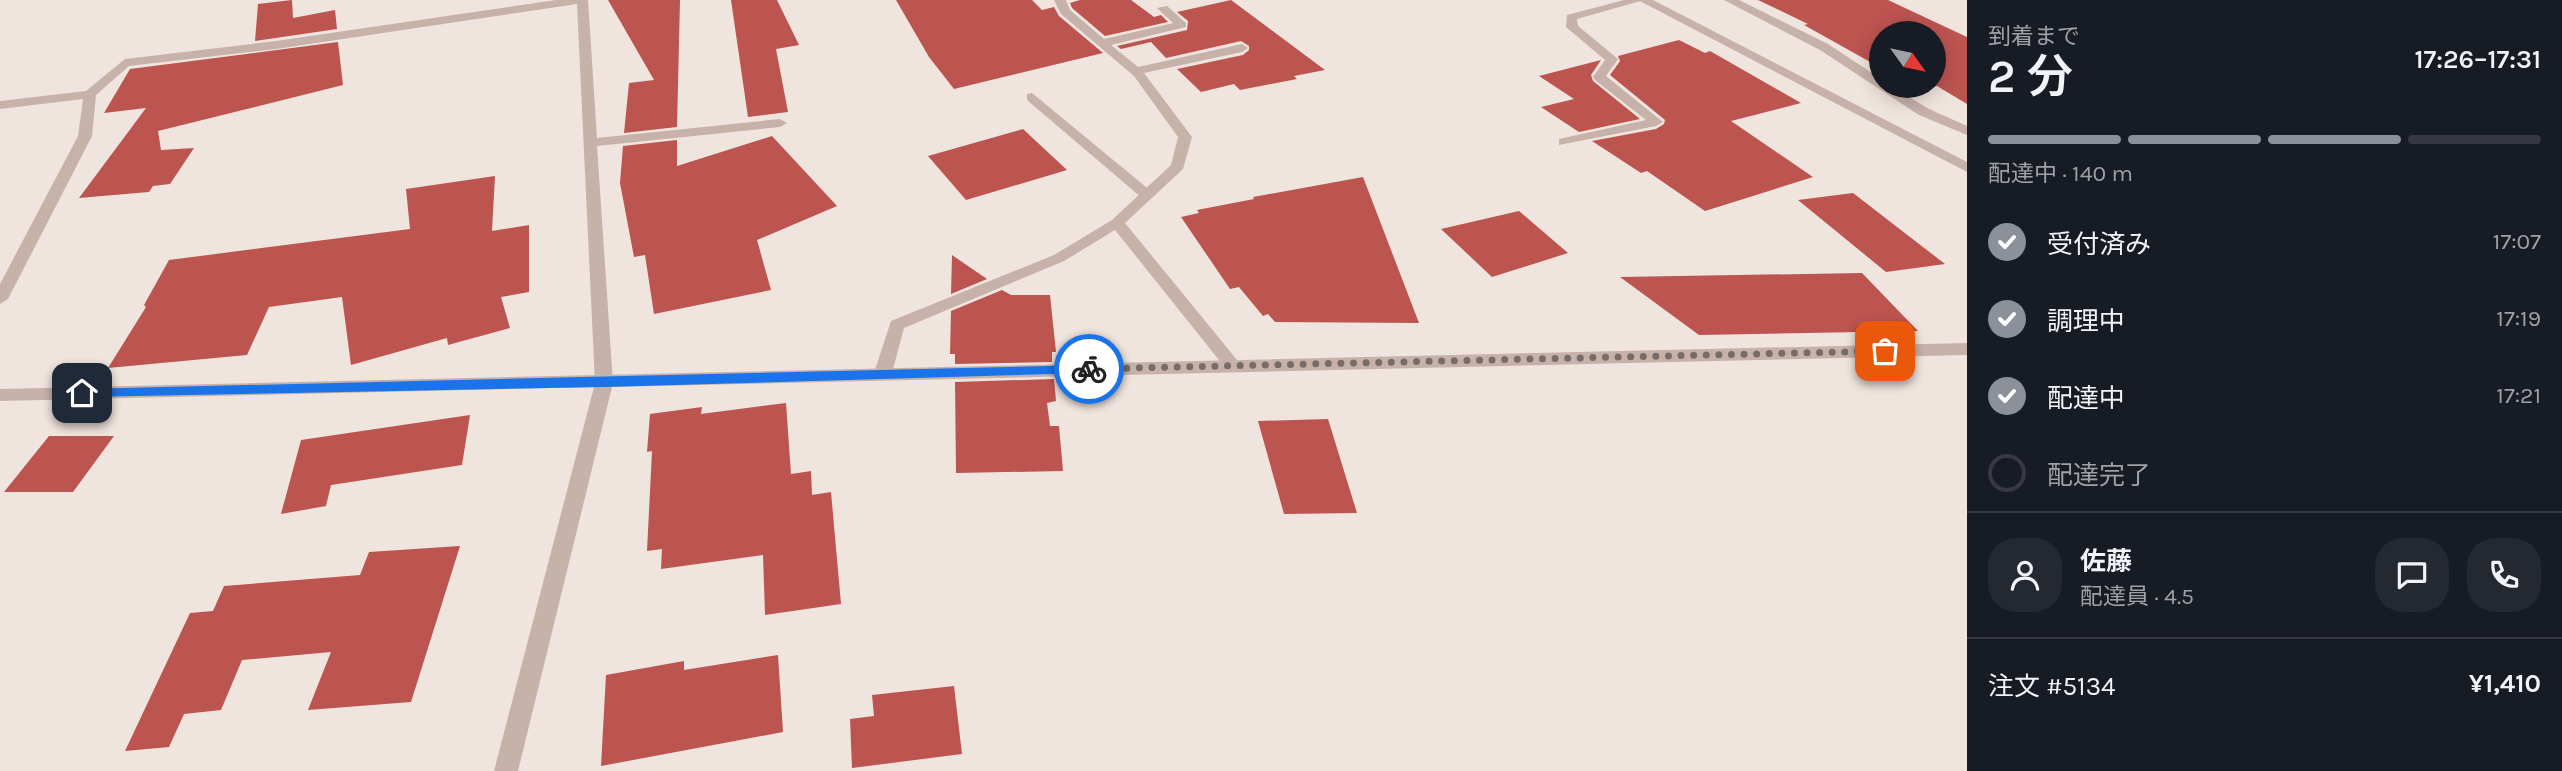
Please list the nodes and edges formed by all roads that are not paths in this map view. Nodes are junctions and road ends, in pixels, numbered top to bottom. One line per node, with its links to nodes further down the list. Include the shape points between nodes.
1 (581, 0): 11 (street, via 125,63); 18 (street)
2 (1060, 0): 7 (street, via 1065,12)
3 (1638, 0): 17 (street, via 1571,17 1572,27 1612,59 1599,77 1656,122)
4 (1644, 0): 19 (street)
5 (1730, 0): 10 (street, via 1825,47)
6 (1163, 8): 7 (street, via 1182,25)
7 (1102, 43): 9 (street)
8 (1242, 48): 9 (street)
9 (1135, 71): 20 (street, via 1185,137 1178,166)
10 (1869, 76)
11 (90, 94): 14 (street); 22 (street, via 85,136)
12 (1032, 97): 20 (street)
13 (1902, 98): 16 (street)
14 (0, 104)
15 (780, 123): 18 (street)
16 (1967, 131)
17 (1564, 142)
18 (589, 143): 26 (street)
19 (1967, 168)
20 (1147, 195): 21 (street)
21 (1117, 223): 24 (street); 25 (street, via 1059,258 897,325)
22 (0, 299)
23 (1967, 349): 24 (street)
24 (1233, 366): 25 (street)
25 (883, 373): 26 (street)
26 (604, 383): 27 (street); 28 (street)
27 (0, 395)
28 (506, 771)

